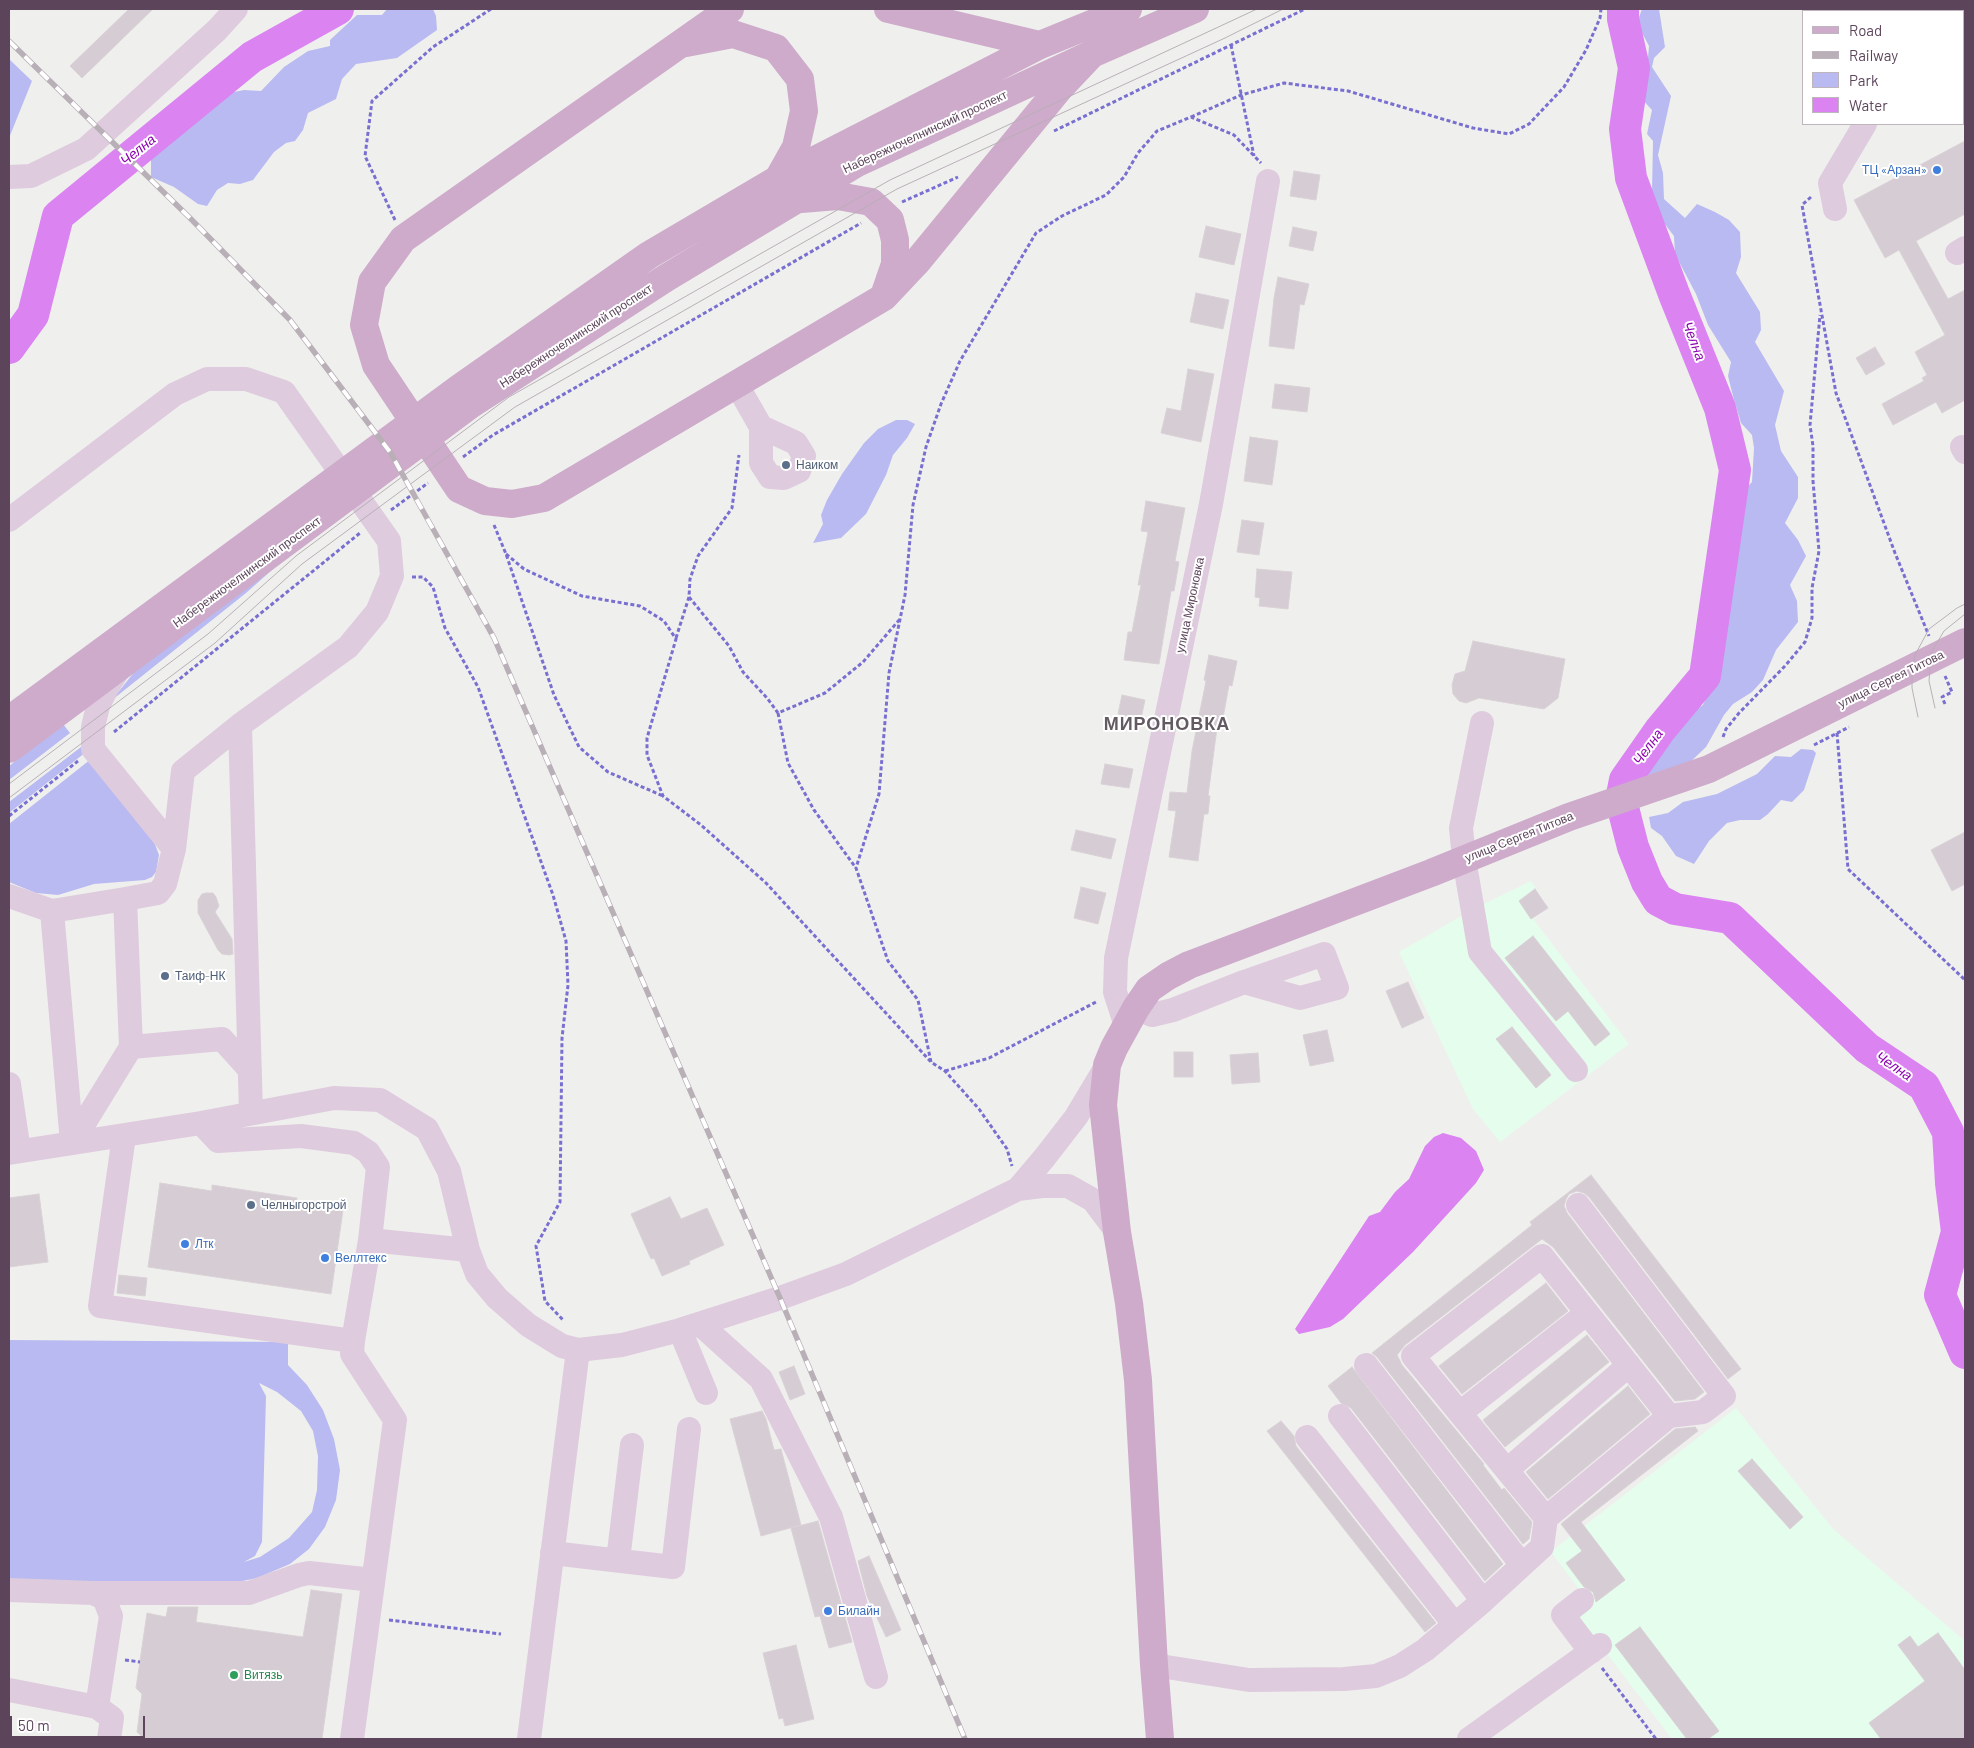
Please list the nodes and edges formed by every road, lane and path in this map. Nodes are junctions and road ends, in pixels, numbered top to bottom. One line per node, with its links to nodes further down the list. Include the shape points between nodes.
1 (236, 9): 16 (street, via 86,149 31,176)
2 (491, 9): 22 (path, via 433,47 372,101 365,156)
3 (730, 9): 8 (main road)
4 (888, 9): 9 (main road)
5 (1128, 9): 9 (main road, Набережночелнинский проспект)
6 (1195, 9): 11 (main road, Набережночелнинский проспект)
7 (1601, 9): 12 (path, via 1586,50 1564,87 1529,124 1508,134 1473,128 1348,91 1284,82)
8 (680, 44): 17 (main road, via 733,34 776,48 800,79 804,111 796,147); 22 (main road)
9 (1040, 45): 17 (main road, Набережночелнинский проспект)
10 (1231, 45): 12 (path)
11 (1092, 54): 19 (main road, Набережночелнинский проспект, via 857,163); 23 (main road)
12 (1242, 96): 13 (path); 15 (path)
13 (1191, 117): 15 (path, via 1234,135); 40 (path, via 1157,131 1138,153 1124,177 1106,195 1062,216 1036,233 1005,283 960,361 926,447 913,505)
14 (1865, 125): 21 (street, via 1830,183)
15 (1254, 156): 18 (path, via 1265,166)
16 (9, 177)
17 (778, 179): 26 (main road, Набережночелнинский проспект, via 649,255)
18 (1268, 181): 64 (street, улица Мироновка, via 1211,504 1116,958)
19 (797, 199): 23 (main road, via 838,196 871,202 890,220 895,240 895,264); 26 (main road, Набережночелнинский проспект)
20 (1802, 205): 24 (path)
21 (1835, 209)
22 (403, 239): 32 (main road, via 372,282 364,325 376,365 459,489)
23 (884, 297): 25 (main road)
24 (1821, 309): 43 (path, via 1836,393); 53 (path, via 1810,425 1819,551 1812,588 1812,618 1805,642 1726,729)
25 (738, 385): 27 (street); 32 (main road, via 544,498 512,504)
26 (464, 397): 33 (main road, Набережночелнинский проспект)
27 (761, 427)
28 (493, 436): 30 (path)
29 (739, 452): 39 (path, via 732,508 698,556 690,579)
30 (462, 458)
31 (430, 481): 34 (path)
32 (484, 502): 37 (path)
33 (308, 513): 44 (main road, Набережночелнинский проспект); 47 (main road, Набережночелнинский проспект)
34 (384, 516)
35 (9, 520): 38 (street, via 176,394 207,379 246,378 284,392 389,541)
36 (368, 527): 52 (path)
37 (506, 554): 41 (path, via 524,569 582,596 640,606 664,621); 54 (path, via 554,695 579,747 608,772)
38 (392, 576): 49 (street, via 378,612 348,647); 85 (path, via 422,577 433,587 445,628 478,688 553,894 566,941 568,985 562,1038 560,1202 536,1246 545,1301 565,1323)
39 (690, 597): 41 (path); 46 (path, via 729,646 743,672)
40 (900, 619): 46 (path, via 863,662 826,693); 58 (path, via 889,672 879,794)
41 (676, 639): 54 (path, via 647,738 648,755)
42 (1965, 642): 43 (main road, улица Сергея Титова)
43 (1937, 656): 45 (path, via 1952,692 1942,696); 53 (main road, улица Сергея Титова)
44 (121, 665): 51 (main road, Набережночелнинский проспект); 52 (street, via 98,706 93,727)
45 (1945, 704)
46 (778, 713): 58 (path, via 788,764 814,810)
47 (9, 720)
48 (1482, 723): 57 (street, via 1460,828)
49 (240, 726): 56 (street, via 183,771); 68 (street)
50 (1837, 733): 62 (path, via 1848,869)
51 (9, 749)
52 (93, 749): 55 (path); 56 (street)
53 (1712, 768): 57 (main road, улица Сергея Титова, via 1569,817)
54 (664, 796): 66 (path, via 701,824 766,883)
55 (9, 816)
56 (174, 849): 60 (street, via 165,884 158,893)
57 (1464, 859): 64 (main road, улица Сергея Титова, via 1188,965 1149,989); 69 (street, via 1480,952)
58 (856, 868): 66 (path, via 888,961 918,1000)
59 (9, 896): 61 (street)
60 (125, 900): 61 (street); 65 (street)
61 (52, 911): 75 (street)
62 (1965, 980)
63 (1244, 982): 64 (street, via 1174,1010 1152,1015)
64 (1126, 1008): 67 (main road, улица Сергея Титова); 70 (path)
65 (131, 1047): 68 (street, via 222,1039); 75 (street)
66 (930, 1062): 70 (path)
67 (1108, 1065): 77 (street, via 1076,1117); 79 (main road, улица Сергея Титова, via 1102,1105)
68 (250, 1070): 72 (street)
69 (1576, 1070)
70 (945, 1071): 77 (path, via 1007,1149)
71 (10, 1099): 76 (street)
72 (251, 1113): 73 (street); 81 (street, via 334,1098 380,1100 427,1129 449,1171)
73 (201, 1123): 74 (street); 80 (street, via 218,1142 302,1136 354,1142 368,1152 378,1167)
74 (124, 1136): 75 (street); 84 (street, via 100,1306)
75 (72, 1143): 76 (street)
76 (14, 1152)
77 (1018, 1189): 79 (street, via 1068,1186 1093,1200); 83 (street, via 846,1274)
78 (1578, 1206): 91 (street, via 1724,1396 1703,1412)
79 (1117, 1232): 109 (main road, улица Сергея Титова, via 1138,1380)
80 (370, 1240): 81 (street); 84 (street)
81 (468, 1250): 85 (street, via 477,1274 497,1298 528,1325)
82 (1587, 1313): 87 (street); 89 (street); 89 (street, via 1542,1256 1413,1356)
83 (690, 1327): 85 (street, via 622,1344); 88 (street); 110 (street, via 761,1379 831,1517)
84 (353, 1341): 100 (street, via 352,1354 395,1420)
85 (570, 1348): 97 (street)
86 (1366, 1365): 99 (street)
87 (1629, 1365): 91 (street); 95 (street)
88 (706, 1393)
89 (1460, 1413): 95 (street)
90 (1340, 1416): 104 (street)
91 (1670, 1416): 96 (street)
92 (689, 1429): 98 (street, via 673,1567)
93 (1307, 1437): 106 (street)
94 (632, 1445): 98 (street)
95 (1507, 1470): 96 (street)
96 (1546, 1518): 99 (street, via 1542,1547)
97 (552, 1553): 98 (street); 115 (street)
98 (618, 1560)
99 (1522, 1565): 104 (street)
100 (373, 1580): 102 (street, via 310,1573 249,1593); 105 (street)
101 (9, 1590): 102 (street)
102 (93, 1593): 112 (street, via 104,1598 111,1616)
103 (1582, 1600): 108 (street, via 1563,1615)
104 (1483, 1601): 106 (street)
105 (368, 1617): 107 (path); 114 (street)
106 (1455, 1624): 109 (street, via 1425,1650 1376,1676 1344,1680 1249,1680)
107 (501, 1634)
108 (1595, 1649): 117 (street); 118 (path)
109 (1154, 1665): 116 (main road, улица Сергея Титова)
110 (876, 1677)
111 (9, 1690): 112 (street)
112 (97, 1707): 113 (street, via 112,1718)
113 (109, 1739)
114 (352, 1739)
115 (529, 1739)
116 (1160, 1739)
117 (1469, 1739)
118 (1656, 1739)

